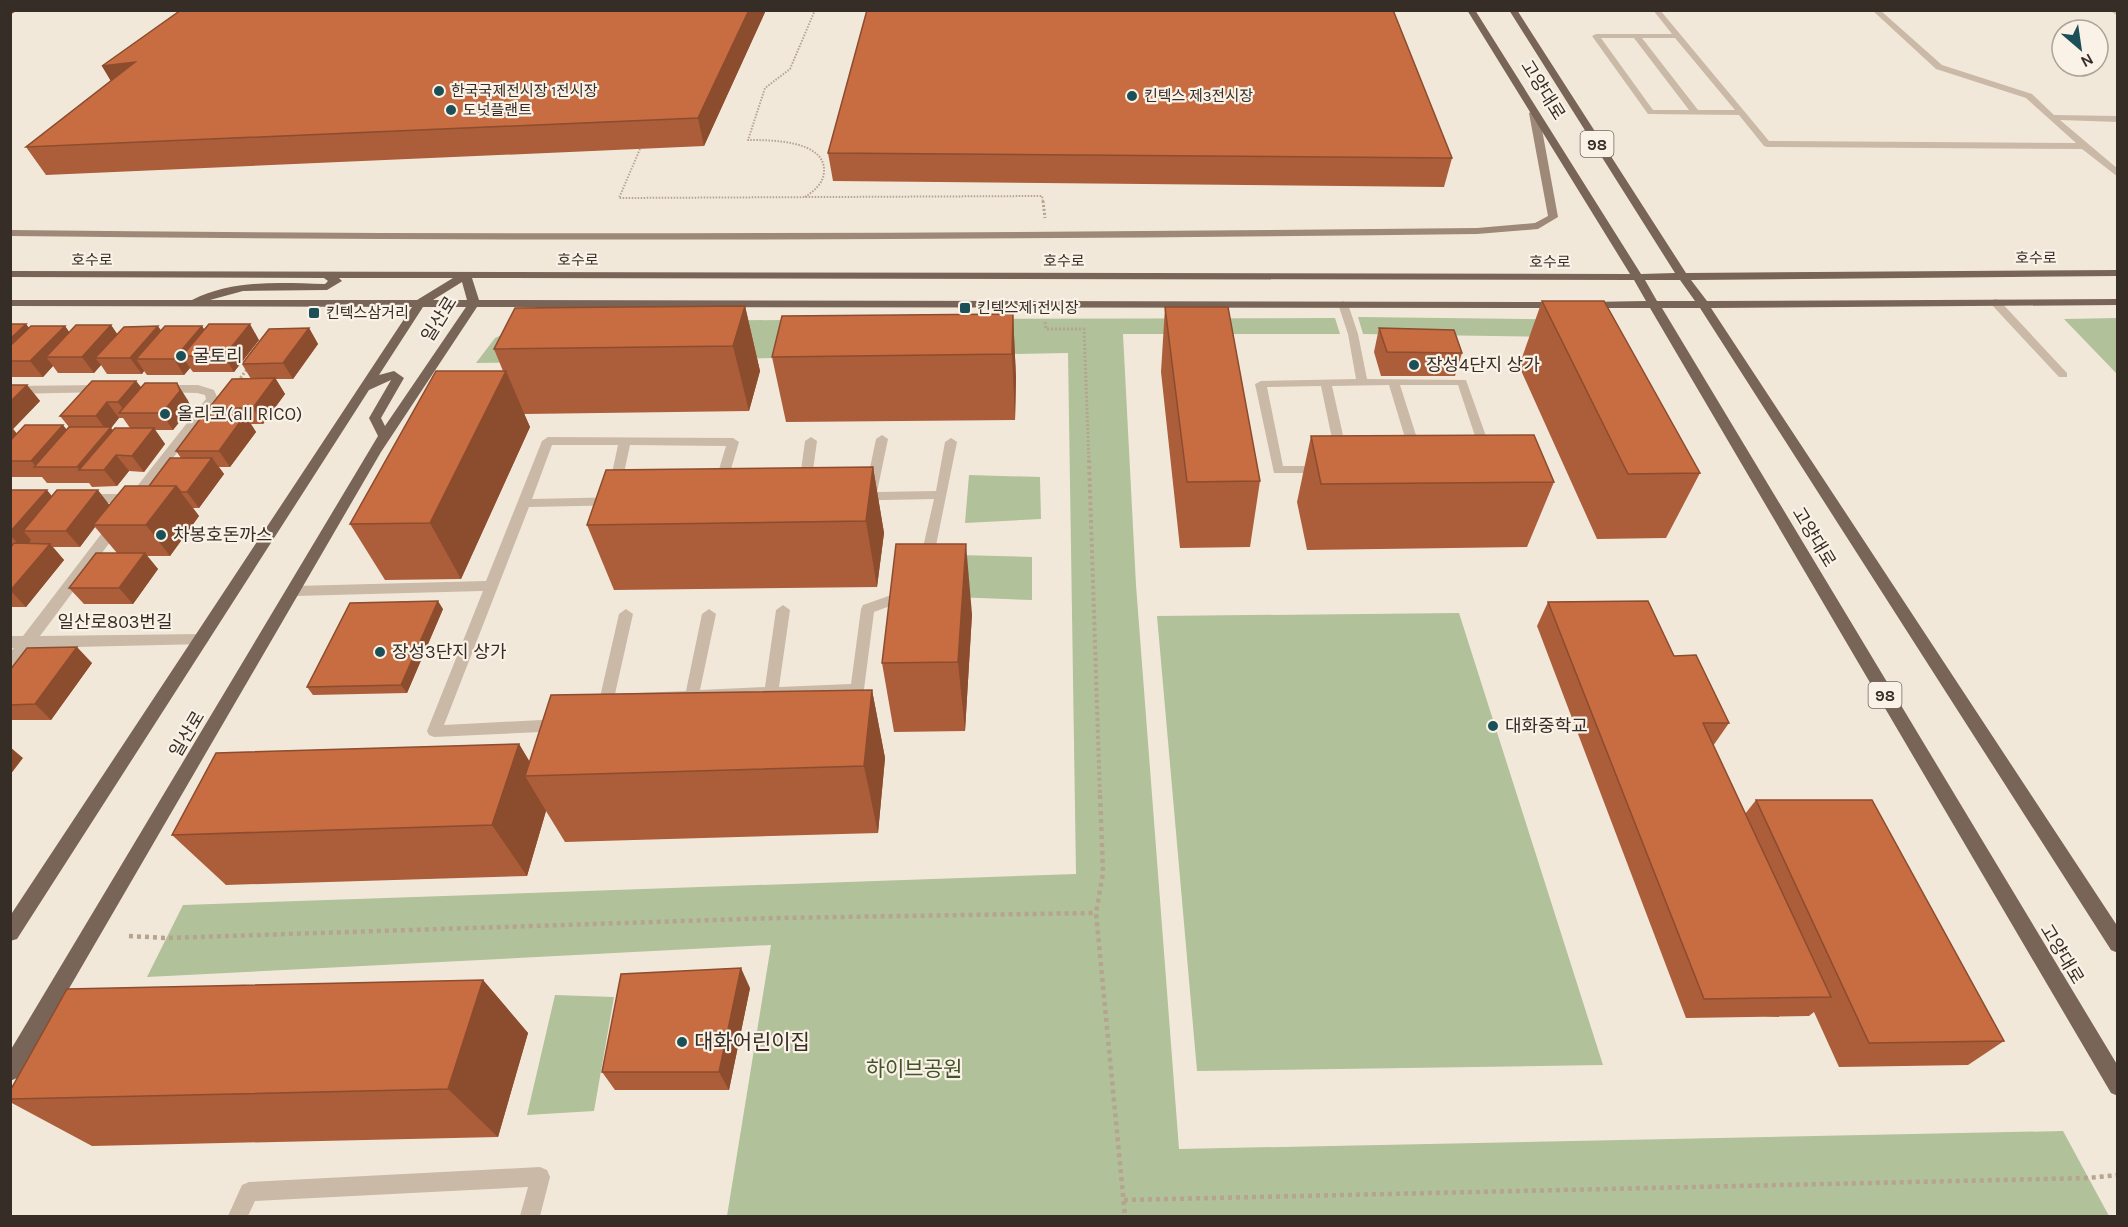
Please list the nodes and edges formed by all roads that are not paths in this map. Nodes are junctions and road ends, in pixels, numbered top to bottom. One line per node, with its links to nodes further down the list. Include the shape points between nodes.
1 (1471, 10): 10 (main road, 고양대로 / 98)
2 (1514, 10): 21 (main road, 고양대로 / 98)
3 (1656, 10): 8 (lane)
4 (1875, 10): 12 (lane, via 1939,67 2029,96)
5 (2112, 10): 6 (lane)
6 (2118, 14)
7 (1636, 36): 8 (lane); 9 (lane); 9 (lane, via 1596,36 1651,112)
8 (1677, 36): 11 (lane)
9 (1695, 112): 11 (lane)
10 (1534, 113): 16 (main road, via 1553,217 1538,226 1477,231 1045,236); 22 (main road, 고양대로 / 98)
11 (1740, 113): 14 (lane, via 1767,144)
12 (2052, 117): 13 (lane); 14 (lane)
13 (2118, 119)
14 (2084, 146): 15 (lane)
15 (2118, 174)
16 (10, 233)
17 (2118, 273): 21 (main road, 호수로)
18 (10, 274): 19 (main road, 호수로)
19 (327, 275): 20 (main road, 호수로); 26 (main road, via 336,281 327,287 229,288)
20 (466, 275): 22 (main road, 호수로); 27 (main road, 일산로); 28 (main road, 일산로)
21 (1682, 276): 22 (main road, 호수로); 31 (main road, 고양대로 / 98)
22 (1635, 277): 30 (main road, 고양대로 / 98)
23 (1995, 302): 24 (main road); 31 (main road); 32 (lane)
24 (2118, 302)
25 (10, 303): 26 (main road)
26 (193, 303): 27 (main road)
27 (420, 303): 28 (main road); 39 (main road, 일산로)
28 (474, 303): 29 (main road); 40 (main road, 일산로)
29 (1343, 304): 30 (main road); 33 (lane)
30 (1653, 304): 31 (main road); 70 (main road, 고양대로 / 98)
31 (1703, 304): 68 (main road, 고양대로 / 98)
32 (2063, 375)
33 (1362, 382): 34 (lane); 35 (lane)
34 (1393, 382): 46 (lane); 46 (lane, via 1462,382 1492,470)
35 (1326, 383): 45 (lane); 45 (lane, via 1261,384 1278,470)
36 (116, 389): 38 (street)
37 (151, 389): 51 (street, 일산로803번길, via 198,388 210,393 212,399)
38 (10, 390)
39 (362, 391): 40 (main road, via 385,376 398,378 375,418); 60 (main road, 일산로)
40 (385, 437): 56 (main road, 일산로)
41 (882, 439): 49 (lane)
42 (626, 441): 52 (lane, via 733,442); 53 (lane); 54 (lane, via 548,441)
43 (811, 441): 48 (lane)
44 (951, 442): 47 (lane)
45 (1345, 470): 46 (lane)
46 (1422, 470)
47 (941, 495): 49 (lane); 64 (lane, via 920,590 867,609 857,689)
48 (803, 496): 49 (lane); 52 (lane)
49 (871, 496)
50 (67, 499): 51 (street)
51 (134, 499): 62 (street, 일산로803번길)
52 (716, 499): 53 (lane)
53 (612, 501): 54 (lane)
54 (524, 503): 55 (lane)
55 (493, 586): 56 (lane); 66 (lane, via 434,730 562,725)
56 (295, 591): 69 (main road, 일산로)
57 (783, 610): 64 (lane)
58 (626, 614): 66 (lane)
59 (709, 614): 65 (lane)
60 (201, 640): 62 (street, 일산로803번길); 67 (main road, 일산로)
61 (10, 642): 62 (street, 일산로803번길)
62 (29, 642): 63 (street)
63 (10, 664)
64 (771, 693): 65 (lane)
65 (692, 696): 66 (lane)
66 (606, 700)
67 (10, 933)
68 (2118, 944)
69 (10, 1071)
70 (2118, 1086)
71 (238, 1216): 72 (lane, via 249,1192 540,1178)
72 (530, 1216)

